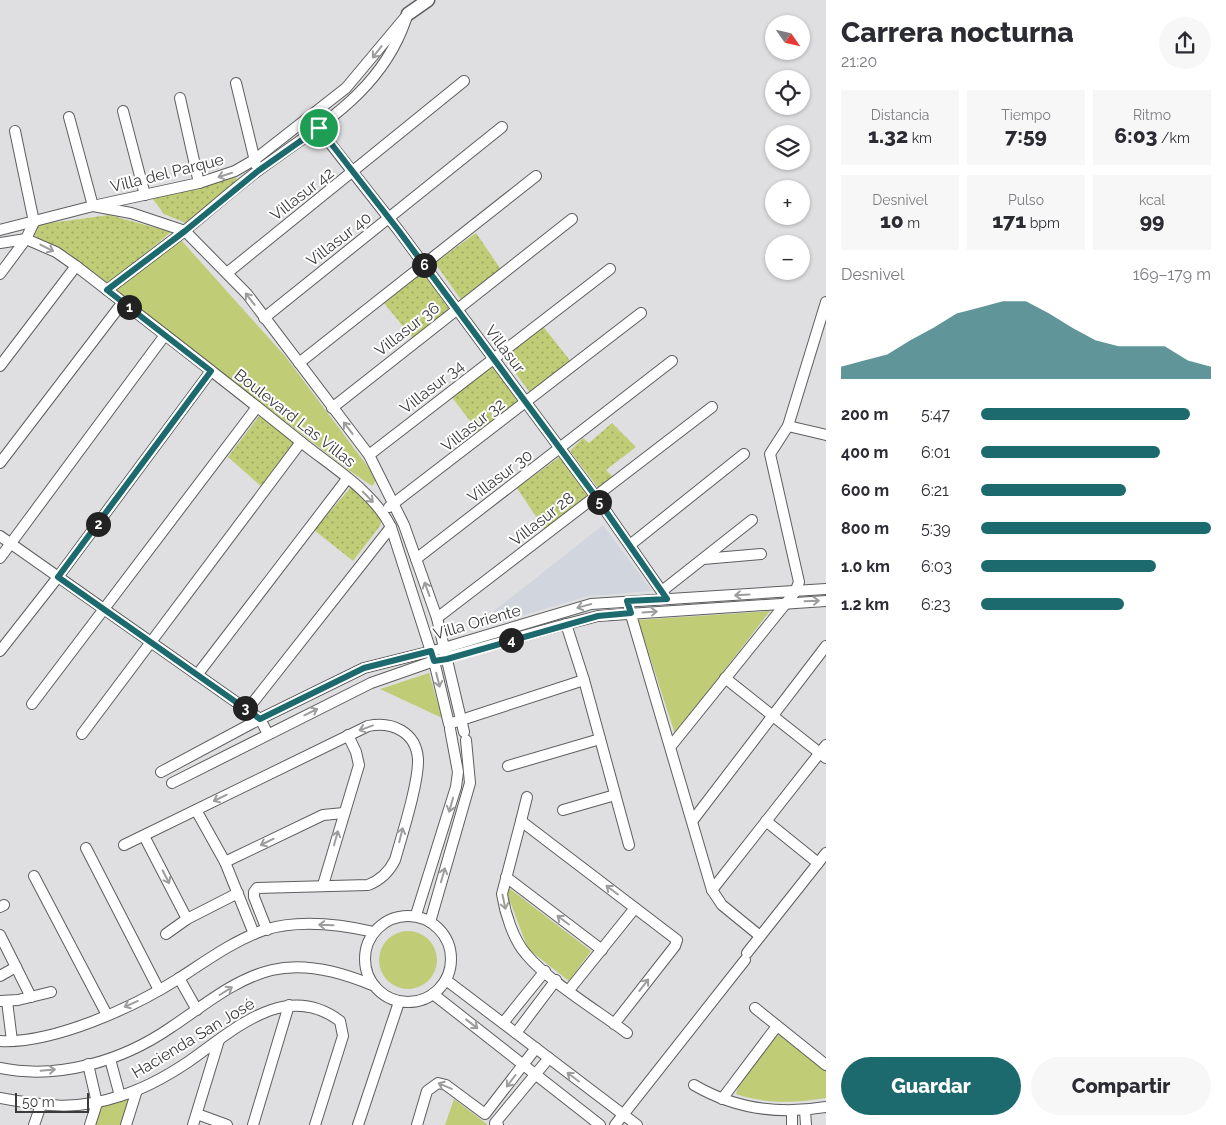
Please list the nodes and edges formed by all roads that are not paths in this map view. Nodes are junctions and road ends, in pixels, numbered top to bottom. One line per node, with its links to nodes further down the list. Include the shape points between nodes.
1 (428, 0): 2 (street)
2 (408, 14): 5 (street, Villa del Parque, one-way to 5); 7 (street, Villa del Parque, via 398,43 384,66)
3 (464, 81): 15 (street, Villasur 42)
4 (236, 83): 13 (street)
5 (346, 88): 7 (street); 13 (street, Villa del Parque)
6 (180, 98): 17 (street)
7 (353, 99): 11 (street, Villa del Parque)
8 (123, 111): 18 (street)
9 (69, 117): 19 (street)
10 (502, 127): 20 (street, Villasur 40)
11 (319, 128): 14 (street, Villa del Parque); 15 (street, Villasur)
12 (15, 131): 22 (street)
13 (254, 160): 14 (street); 17 (street, Villa del Parque, one-way to 17, via 235,171)
14 (258, 171): 24 (street, Villa del Parque)
15 (354, 172): 20 (street, Villasur); 30 (street, Villasur 42)
16 (536, 176): 28 (street)
17 (199, 183): 18 (street, Villa del Parque)
18 (145, 195): 19 (street, Villa del Parque)
19 (93, 206): 22 (street, Villa del Parque); 24 (street, Boulevard Las Villas, via 131,213)
20 (390, 219): 28 (street, Villasur); 37 (street, Villasur 40)
21 (572, 219): 35 (street, Villasur 36)
22 (34, 222): 23 (street, Villa del Parque); 25 (street)
23 (0, 230)
24 (185, 231): 30 (street, Boulevard Las Villas); 32 (street, Villa del Parque)
25 (26, 239): 26 (street); 27 (street, Boulevard Las Villas, one-way to 27, via 56,252); 31 (street)
26 (0, 242)
27 (76, 266): 32 (street, Boulevard Las Villas); 42 (street)
28 (425, 266): 35 (street, Villasur); 41 (street)
29 (610, 268): 39 (street, Villasur 34)
30 (227, 273): 37 (street, Boulevard Las Villas, one-way to 30)
31 (0, 274)
32 (107, 290): 33 (street, Boulevard Las Villas)
33 (123, 302): 38 (street, Boulevard Las Villas); 54 (street)
34 (826, 302): 48 (street)
35 (457, 309): 39 (street, Villasur); 47 (street, Villasur 36)
36 (641, 313): 44 (street, Villasur 32)
37 (264, 318): 41 (street, Boulevard Las Villas)
38 (166, 335): 43 (street, Boulevard Las Villas); 62 (street)
39 (493, 358): 44 (street, Villasur); 53 (street, Villasur 34)
40 (672, 361): 51 (street, Villasur 30)
41 (298, 363): 47 (street, Boulevard Las Villas)
42 (0, 366)
43 (211, 371): 45 (street, Boulevard Las Villas); 68 (street)
44 (526, 402): 51 (street, Villasur); 57 (street, Villasur 32)
45 (258, 407): 50 (street, Boulevard Las Villas); 75 (street)
46 (712, 407): 56 (street, Villasur 28)
47 (332, 408): 53 (street, Boulevard Las Villas, one-way to 47)
48 (788, 426): 49 (street); 70 (street, via 770,454 798,575)
49 (826, 434)
50 (301, 442): 55 (street, Boulevard Las Villas); 79 (street)
51 (560, 449): 56 (street, Villasur); 66 (street, Villasur 30)
52 (744, 454): 63 (street)
53 (368, 455): 57 (street, Boulevard Las Villas)
54 (0, 463)
55 (347, 479): 58 (street, Boulevard Las Villas, one-way to 58); 86 (street)
56 (596, 497): 63 (street, Villasur); 77 (street, Villasur 28)
57 (394, 505): 58 (street, Villasur 32); 66 (street, Boulevard Las Villas)
58 (381, 511): 60 (street, Boulevard Las Villas)
59 (752, 520): 67 (street)
60 (391, 527): 83 (street, Boulevard Las Villas); 90 (street)
61 (0, 536): 62 (street)
62 (10, 543): 65 (street); 68 (street)
63 (630, 545): 71 (street, Villasur)
64 (761, 554): 67 (street)
65 (0, 558)
66 (416, 559): 77 (street, Boulevard Las Villas, one-way to 66)
67 (703, 559): 71 (street)
68 (58, 577): 75 (street); 82 (street)
69 (826, 589): 70 (street, Villa Oriente)
70 (795, 592): 71 (street, Villa Oriente, one-way to 71); 74 (street)
71 (665, 595): 73 (street, Villa Oriente)
72 (826, 600): 74 (street, Villa Oriente, one-way to 72)
73 (627, 601): 76 (street); 81 (street, Villa Oriente, one-way to 81, via 591,604)
74 (786, 602): 76 (street, Villa Oriente, one-way to 74); 87 (street)
75 (103, 609): 79 (street); 89 (street)
76 (631, 613): 78 (street, Villa Oriente, via 598,616); 99 (street)
77 (437, 618): 81 (street, Boulevard Las Villas)
78 (566, 624): 84 (street, Villa Oriente); 88 (street)
79 (150, 642): 86 (street); 95 (street)
80 (826, 646): 91 (street)
81 (444, 648): 83 (street, Villa Oriente); 84 (street, Boulevard Las Villas)
82 (0, 651)
83 (431, 651): 85 (street, Boulevard Las Villas); 92 (street, Villa Oriente, via 364,668)
84 (447, 659): 85 (street, Villa Oriente); 93 (street, Boulevard Las Villas)
85 (434, 661): 94 (street, Boulevard Las Villas, one-way to 94); 96 (street, Villa Oriente, one-way to 85, via 371,683)
86 (197, 675): 90 (street)
87 (726, 678): 91 (street); 99 (street)
88 (584, 680): 93 (street); 98 (street)
89 (32, 704)
90 (247, 710): 92 (street)
91 (772, 716): 100 (street); 111 (street)
92 (260, 719): 96 (street); 104 (street, Villa Oriente)
93 (461, 720): 94 (street); 102 (street, Boulevard Las Villas)
94 (450, 726): 101 (street, Boulevard Las Villas)
95 (82, 734)
96 (268, 734): 105 (street, Villa Oriente)
97 (348, 735): 108 (street, one-way to 108); 110 (street, via 359,765); 123 (street, one-way to 97, via 368,885 390,870 396,860 418,769 416,747 411,737 396,728 376,724)
98 (600, 738): 103 (street); 106 (street)
99 (671, 746): 111 (street)
100 (824, 752): 113 (street)
101 (455, 757): 102 (street); 127 (street, Boulevard Las Villas, one-way to 127, via 456,787)
102 (469, 759): 129 (street, Boulevard Las Villas, one-way to 102, via 470,783)
103 (508, 766)
104 (161, 772)
105 (172, 783)
106 (615, 794): 109 (street); 116 (street)
107 (527, 797): 112 (street)
108 (196, 810): 114 (street); 119 (street)
109 (563, 810)
110 (344, 813): 119 (street, one-way to 119, via 322,814); 123 (street, one-way to 110)
111 (693, 820): 124 (street)
112 (521, 821): 122 (street); 126 (street, one-way to 112)
113 (766, 821): 120 (street); 124 (street)
114 (144, 836): 115 (street); 128 (street, one-way to 128)
115 (124, 845)
116 (629, 845)
117 (86, 848): 144 (street)
118 (826, 853): 120 (street)
119 (225, 862): 125 (street)
120 (818, 863): 135 (street)
121 (34, 876): 154 (street)
122 (506, 877): 136 (street, one-way to 122); 138 (street, one-way to 138, via 503,904 517,940 526,954)
123 (323, 885): 130 (street, via 257,888 254,897)
124 (712, 890): 135 (street, via 722,905)
125 (238, 893): 128 (street); 133 (street)
126 (635, 908): 136 (street); 156 (street, one-way to 126, via 678,942)
127 (416, 915): 129 (street); 131 (street, via 393,918)
128 (188, 919): 132 (street)
129 (430, 922): 141 (street, via 445,937 450,951)
130 (267, 930): 131 (street, one-way to 130, via 321,924); 133 (street)
131 (374, 932): 143 (street, via 364,954)
132 (166, 934)
133 (254, 934): 140 (street, via 226,947)
134 (0, 935): 137 (street)
135 (760, 936): 181 (street)
136 (602, 950): 145 (street)
137 (16, 967): 139 (street); 148 (street)
138 (545, 971): 142 (street); 155 (street)
139 (0, 976)
140 (179, 978): 144 (street); 153 (street)
141 (446, 980): 147 (street); 155 (street)
142 (556, 980): 145 (street); 159 (street)
143 (372, 984): 150 (street, via 384,996); 153 (street, one-way to 143, via 250,977 272,970 310,968)
144 (159, 990): 154 (street, one-way to 154)
145 (569, 990): 156 (street)
146 (51, 992): 148 (street)
147 (434, 994): 150 (street, via 413,1002); 167 (street, one-way to 167)
148 (31, 997): 149 (street)
149 (3, 1001): 162 (street)
150 (399, 1002): 190 (street)
151 (289, 1005): 160 (street, Hacienda San José, via 255,1017); 188 (street); 189 (street, Hacienda San José, via 326,1010 340,1021 342,1036)
152 (755, 1008): 157 (street)
153 (197, 1010): 165 (street, via 142,1046)
154 (107, 1015): 162 (street)
155 (503, 1023): 159 (street)
156 (614, 1024): 158 (street)
157 (777, 1026): 168 (street); 175 (street)
158 (626, 1032)
159 (516, 1033): 163 (street)
160 (218, 1040): 172 (street, Hacienda San José, via 179,1068); 182 (street)
161 (0, 1041): 162 (street)
162 (12, 1042)
163 (536, 1048): 164 (street); 167 (street)
164 (549, 1058): 170 (street); 181 (street, one-way to 164)
165 (110, 1059): 166 (street); 173 (street)
166 (88, 1064): 169 (street, one-way to 166, via 37,1071); 176 (street)
167 (523, 1064): 170 (street); 191 (street, one-way to 191, via 485,1114 446,1085 438,1083 427,1091)
168 (826, 1064)
169 (0, 1068)
170 (536, 1074): 192 (street, via 495,1123); 193 (street)
171 (694, 1085): 175 (street)
172 (137, 1090): 173 (street, Hacienda San José); 185 (street)
173 (120, 1096): 176 (street, Hacienda San José)
174 (0, 1098): 177 (street, Hacienda San José)
175 (722, 1099): 179 (street, via 744,1106)
176 (97, 1104): 177 (street, Hacienda San José, via 61,1108); 184 (street)
177 (41, 1105): 183 (street)
178 (826, 1106): 180 (street)
179 (792, 1110): 180 (street); 196 (street)
180 (806, 1110): 197 (street)
181 (622, 1113): 194 (street); 195 (street)
182 (197, 1114): 186 (street); 187 (street)
183 (34, 1125)
184 (90, 1125)
185 (126, 1125)
186 (193, 1125)
187 (227, 1125)
188 (253, 1125)
189 (314, 1125)
190 (358, 1125)
191 (418, 1125)
192 (498, 1125)
193 (600, 1125)
194 (615, 1125)
195 (637, 1125)
196 (792, 1125)
197 (806, 1125)

